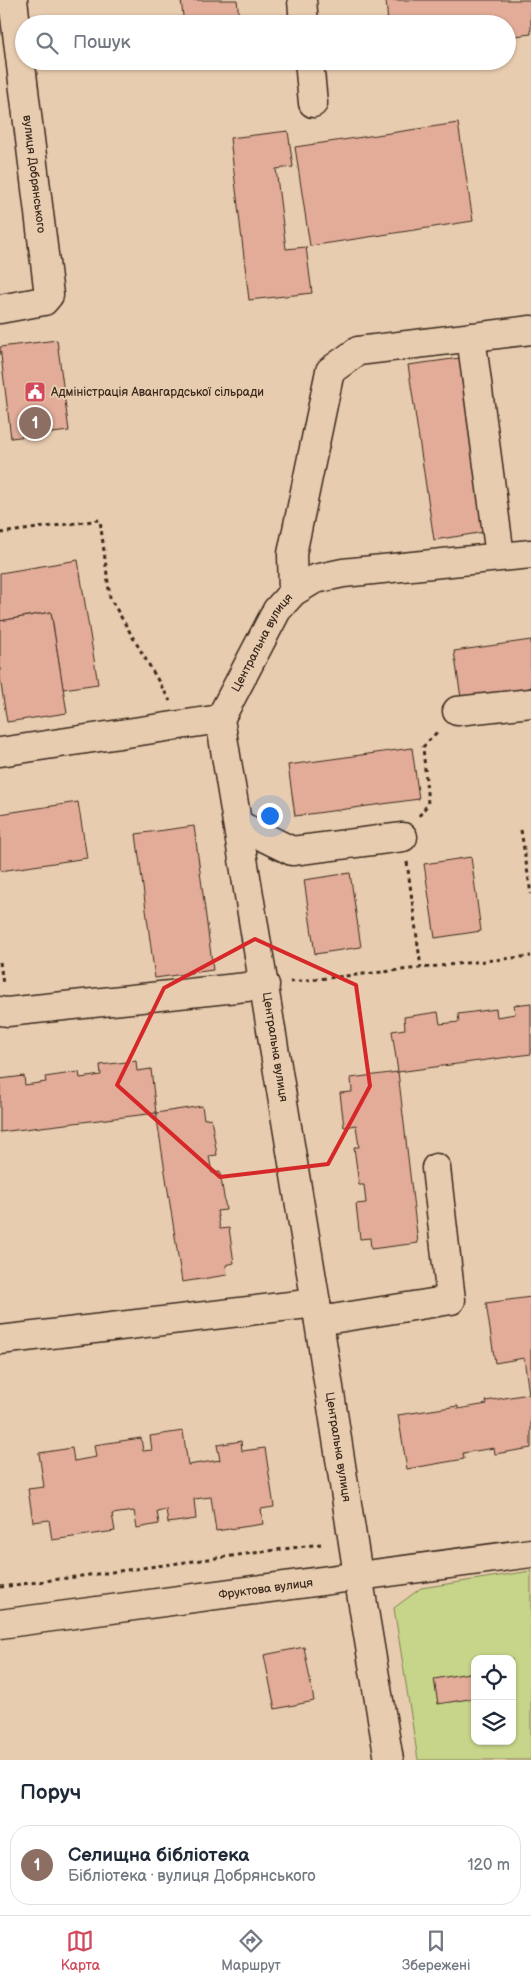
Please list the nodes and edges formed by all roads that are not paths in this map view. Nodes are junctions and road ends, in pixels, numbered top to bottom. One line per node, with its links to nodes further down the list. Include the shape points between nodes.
1 (13, 0): 4 (street, вулиця Добрянського)
2 (302, 0): 3 (street)
3 (303, 15)
4 (15, 16)
5 (22, 70): 8 (street, вулиця Добрянського, via 50,295 44,301)
6 (310, 70): 7 (street)
7 (314, 103)
8 (0, 309)
9 (531, 330): 10 (street)
10 (471, 337): 12 (street); 13 (street, via 358,351 330,371 292,554)
11 (531, 554): 12 (street, Центральна вулиця)
12 (500, 556): 13 (street, Центральна вулиця, via 343,573 316,579)
13 (293, 592): 16 (street, Центральна вулиця, via 277,610)
14 (531, 704): 15 (street)
15 (457, 711)
16 (220, 719): 17 (street); 18 (street, Центральна вулиця)
17 (0, 752)
18 (238, 825): 19 (street, via 292,850); 20 (street, Центральна вулиця)
19 (403, 837)
20 (265, 985): 21 (street); 23 (street, Центральна вулиця)
21 (0, 1011)
22 (436, 1168): 23 (street, via 452,1300)
23 (317, 1312): 24 (street); 26 (street, Центральна вулиця)
24 (0, 1340)
25 (531, 1553): 26 (street, Фруктова вулиця)
26 (358, 1575): 27 (street, Фруктова вулиця); 28 (street, Центральна вулиця)
27 (0, 1624)
28 (389, 1760)

